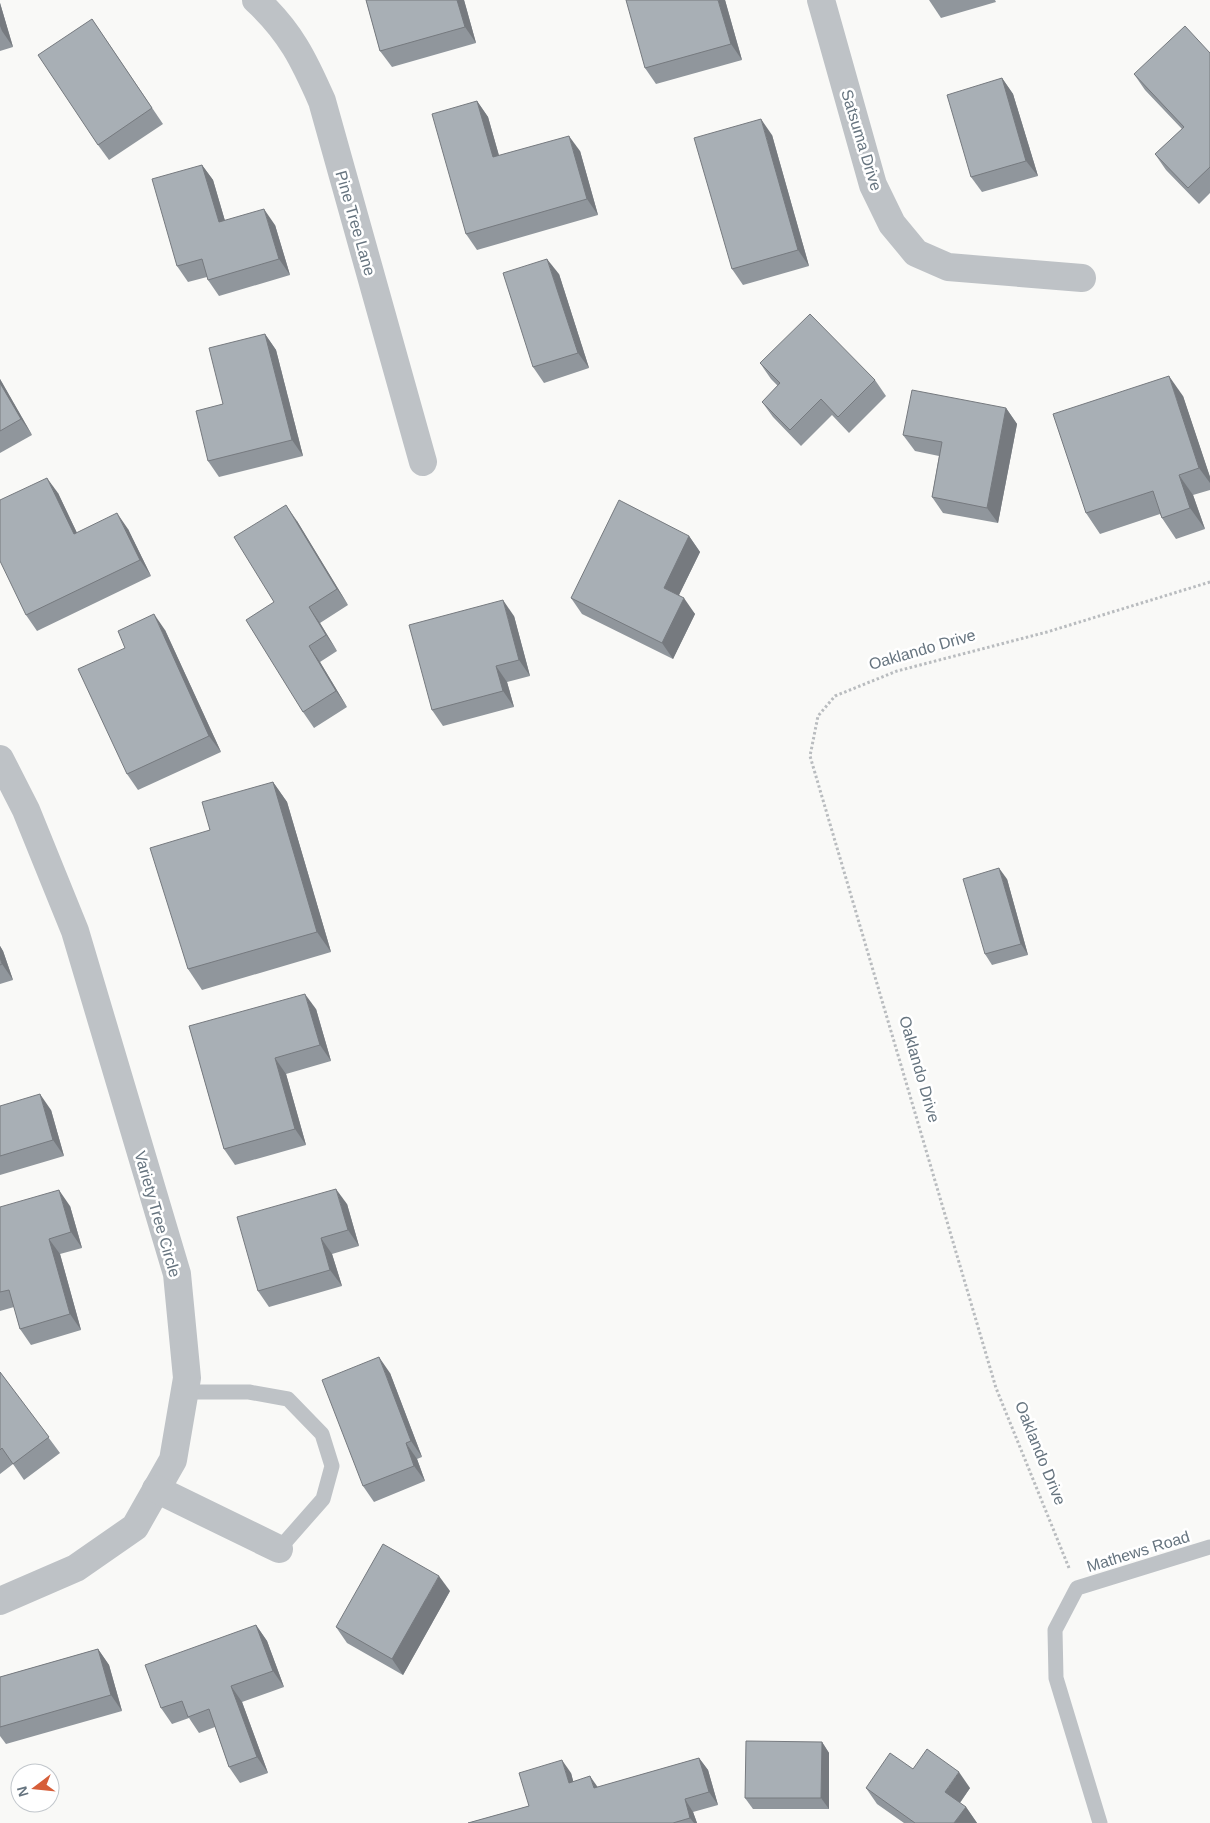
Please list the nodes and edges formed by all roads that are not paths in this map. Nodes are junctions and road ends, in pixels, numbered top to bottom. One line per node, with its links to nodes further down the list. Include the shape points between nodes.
1 (256, 0): 4 (street, Pine Tree Lane, via 299,50 322,101)
2 (822, 0): 3 (street, Satsuma Drive, via 873,185 892,224 916,253 948,267)
3 (1082, 278)
4 (423, 462)
5 (0, 759): 6 (street, Variety Tree Circle, via 26,810 75,931 177,1274 187,1378)
6 (185, 1392): 7 (street, Variety Tree Circle, via 174,1460); 9 (lane, via 249,1392 288,1399 322,1434 332,1466 324,1499)
7 (156, 1489): 9 (street); 10 (street, Variety Tree Circle, via 135,1527 76,1568)
8 (1210, 1547): 11 (lane, Mathews Road, via 1077,1588 1055,1630 1056,1678)
9 (279, 1549)
10 (0, 1601)
11 (1100, 1823)

